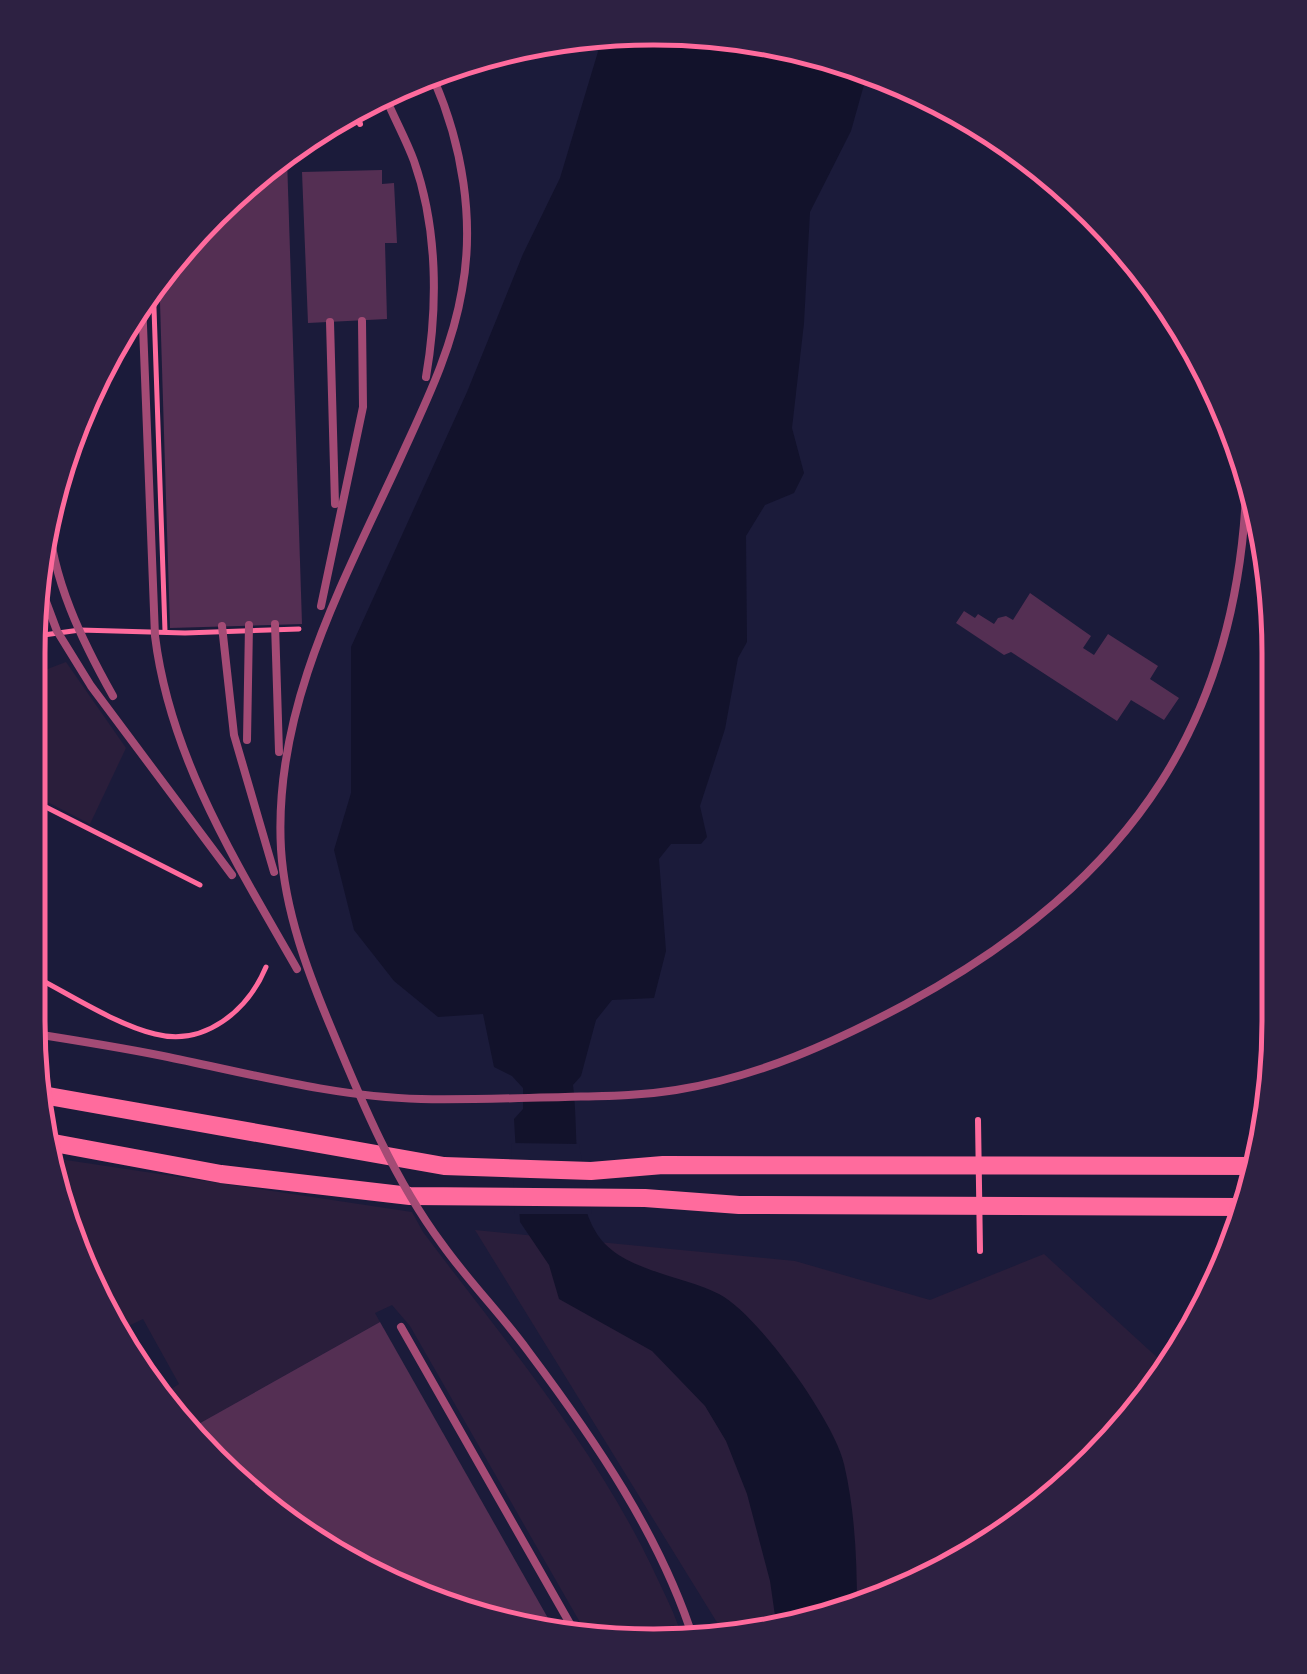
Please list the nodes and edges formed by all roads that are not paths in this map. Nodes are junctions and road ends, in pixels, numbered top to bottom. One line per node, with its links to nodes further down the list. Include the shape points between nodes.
1 (50, 1096): 4 (street, via 444,1166 591,1171)
2 (978, 1120): 4 (lane)
3 (58, 1144): 6 (street, via 221,1174 410,1196)
4 (978, 1164): 5 (street); 6 (lane)
5 (1244, 1166)
6 (978, 1205): 7 (street); 8 (lane)
7 (1232, 1208)
8 (980, 1250)

